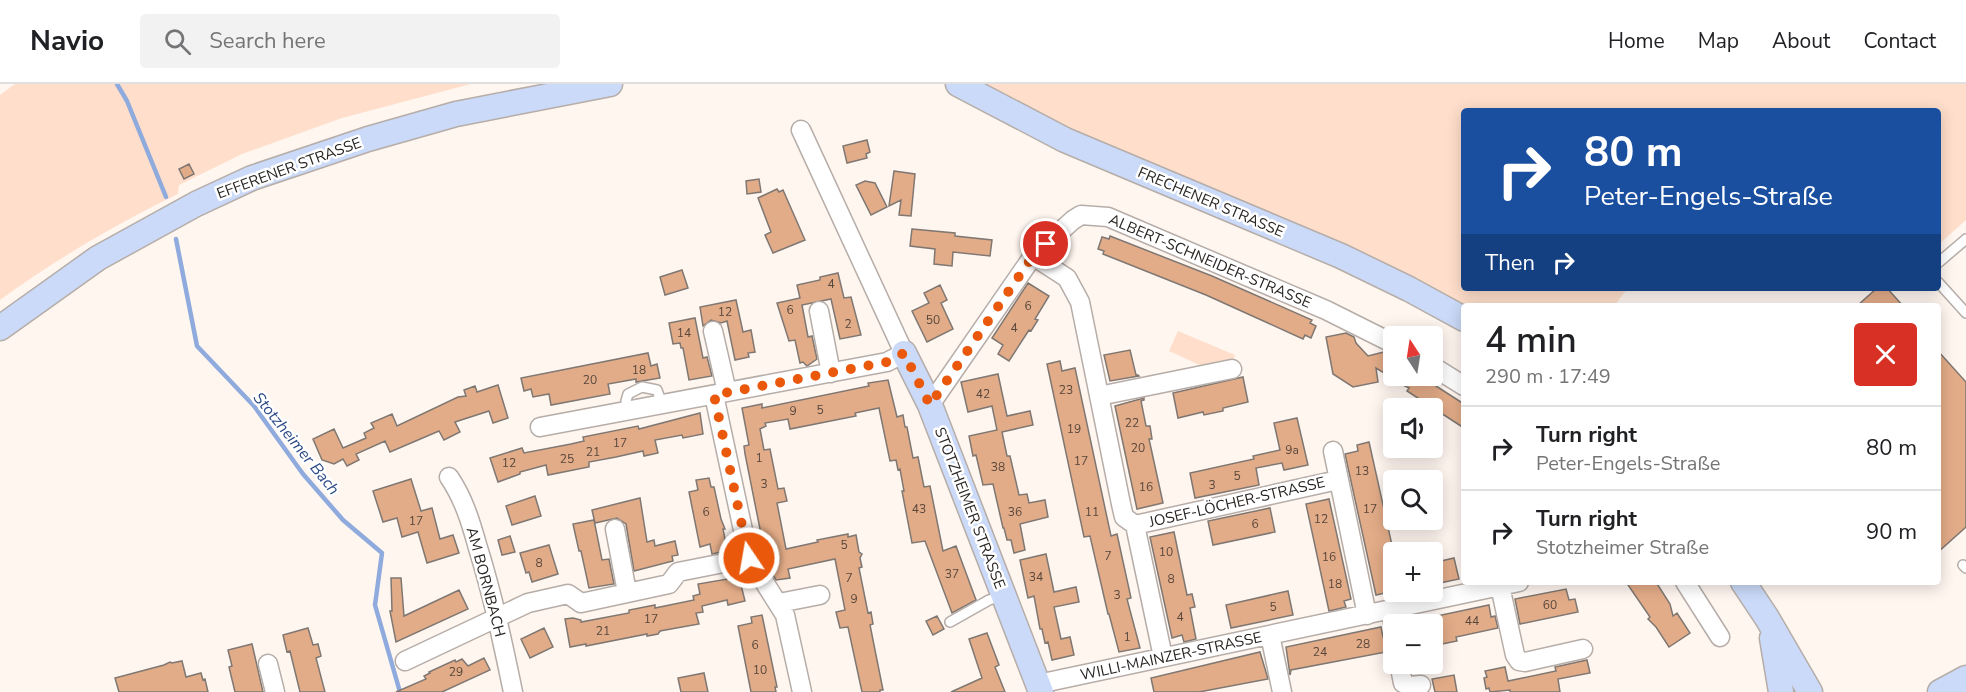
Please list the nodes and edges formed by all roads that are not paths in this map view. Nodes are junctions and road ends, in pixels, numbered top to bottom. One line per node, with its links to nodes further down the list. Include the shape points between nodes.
1 (610, 84): 11 (street, EFFERENER STRASSE, via 456,114 252,178 98,258)
2 (963, 86): 10 (street, FRECHENER STRASSE, via 1065,140 1341,256)
3 (801, 130): 14 (street, STOTZHEIMER STRASSE)
4 (1966, 239): 6 (lane)
5 (1033, 256): 13 (street, ALBERT-SCHNEIDER-STRASSE, via 1081,215 1108,217 1326,310); 20 (street, via 1067,278 1080,302); 21 (street, ALBERT-SCHNEIDER-STRASSE)
6 (1941, 260)
7 (1941, 285): 9 (lane)
8 (819, 311): 16 (street)
9 (1966, 314)
10 (1461, 317)
11 (0, 328)
12 (713, 331): 19 (street)
13 (1383, 338)
14 (904, 353): 16 (street, via 887,362); 21 (street, STOTZHEIMER STRASSE)
15 (1232, 369): 20 (street)
16 (831, 373): 19 (street)
17 (1443, 373): 18 (street)
18 (1461, 384)
19 (720, 393): 22 (street); 28 (street)
20 (1099, 396): 26 (street, via 1124,516)
21 (930, 405): 35 (street, STOTZHEIMER STRASSE)
22 (540, 427)
23 (1333, 451): 25 (street, JOSEF-LÖCHER-STRASSE)
24 (449, 477): 39 (street, AM BORNBACH, via 467,511)
25 (1338, 480): 26 (street, JOSEF-LÖCHER-STRASSE); 38 (street, JOSEF-LÖCHER-STRASSE)
26 (1135, 525): 46 (street)
27 (615, 529): 33 (street)
28 (749, 558): 33 (street, via 678,572 669,584); 36 (street)
29 (1505, 585): 32 (street, WILLI-MAINZER-STRASSE)
30 (1687, 585): 44 (street)
31 (1745, 585): 41 (street)
32 (1500, 586): 37 (street, WILLI-MAINZER-STRASSE); 45 (street, via 1519,661)
33 (627, 592): 39 (street, via 581,603 568,594 528,603)
34 (820, 595): 36 (street)
35 (1004, 596): 42 (lane); 52 (street, STOTZHEIMER STRASSE)
36 (779, 603): 55 (street, via 793,644)
37 (1408, 614)
38 (1367, 615): 40 (street, WILLI-MAINZER-STRASSE); 43 (street, WILLI-MAINZER-STRASSE)
39 (497, 616): 47 (street); 54 (street, AM BORNBACH)
40 (1383, 618)
41 (1767, 618): 57 (street); 58 (street)
42 (950, 622)
43 (1269, 635): 46 (street, WILLI-MAINZER-STRASSE); 56 (street, WILLI-MAINZER-STRASSE)
44 (1720, 637)
45 (1583, 649)
46 (1163, 657): 52 (street, WILLI-MAINZER-STRASSE)
47 (405, 662)
48 (268, 664): 53 (street)
49 (1401, 674): 51 (street, via 1403,683)
50 (1966, 678): 59 (street)
51 (1420, 685)
52 (1040, 688)
53 (275, 692)
54 (513, 692)
55 (802, 692)
56 (1282, 692)
57 (1781, 692)
58 (1810, 692)
59 (1940, 692)

